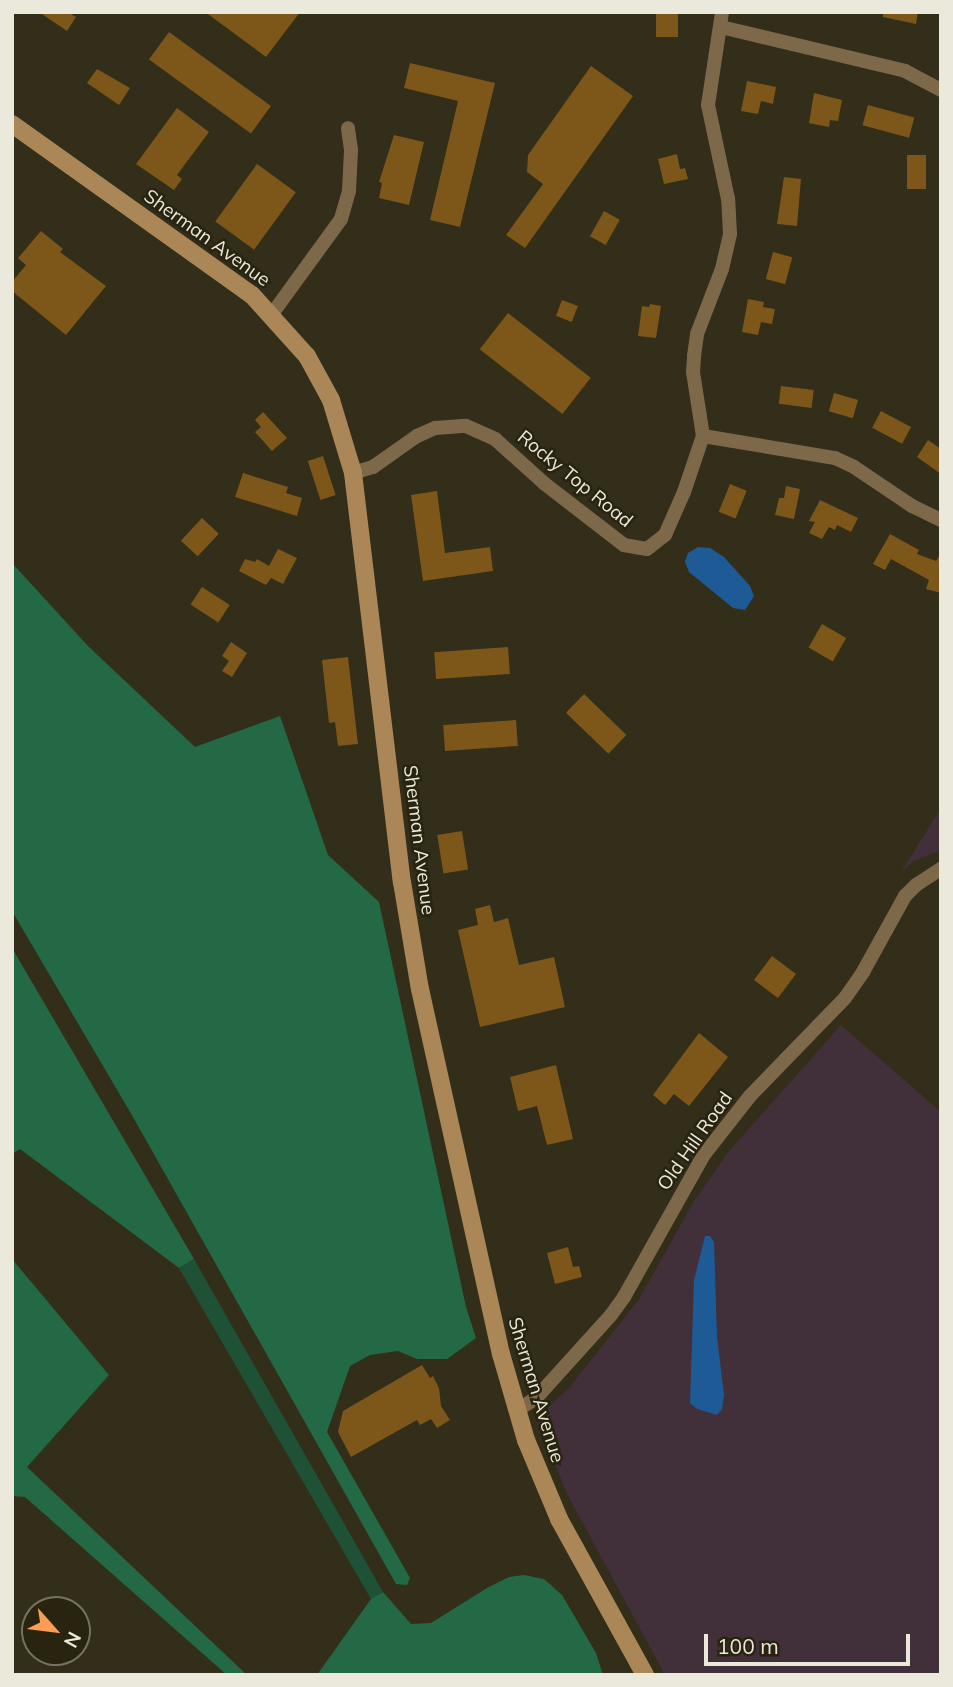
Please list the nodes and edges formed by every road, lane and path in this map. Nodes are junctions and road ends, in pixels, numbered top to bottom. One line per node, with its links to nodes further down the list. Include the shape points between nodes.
1 (721, 20): 2 (street, via 905,71); 6 (street, Rocky Top Road, via 708,105 728,199 730,234 694,356)
2 (941, 90)
3 (12, 124): 5 (main road, Sherman Avenue)
4 (348, 128): 5 (street, via 349,191 341,219)
5 (272, 314): 7 (main road, Sherman Avenue, via 319,377 341,427)
6 (703, 436): 7 (street, Rocky Top Road, via 672,521 665,535 647,549 624,545 610,536 495,439 466,426 435,428 373,467); 8 (street, via 835,458)
7 (352, 473): 10 (main road, Sherman Avenue, via 412,944 479,1262)
8 (941, 520)
9 (941, 869): 10 (street, Old Hill Road, via 905,896 845,998 750,1096 703,1156 611,1315 537,1397)
10 (517, 1410): 11 (main road, Sherman Avenue, via 559,1520)
11 (645, 1675)

